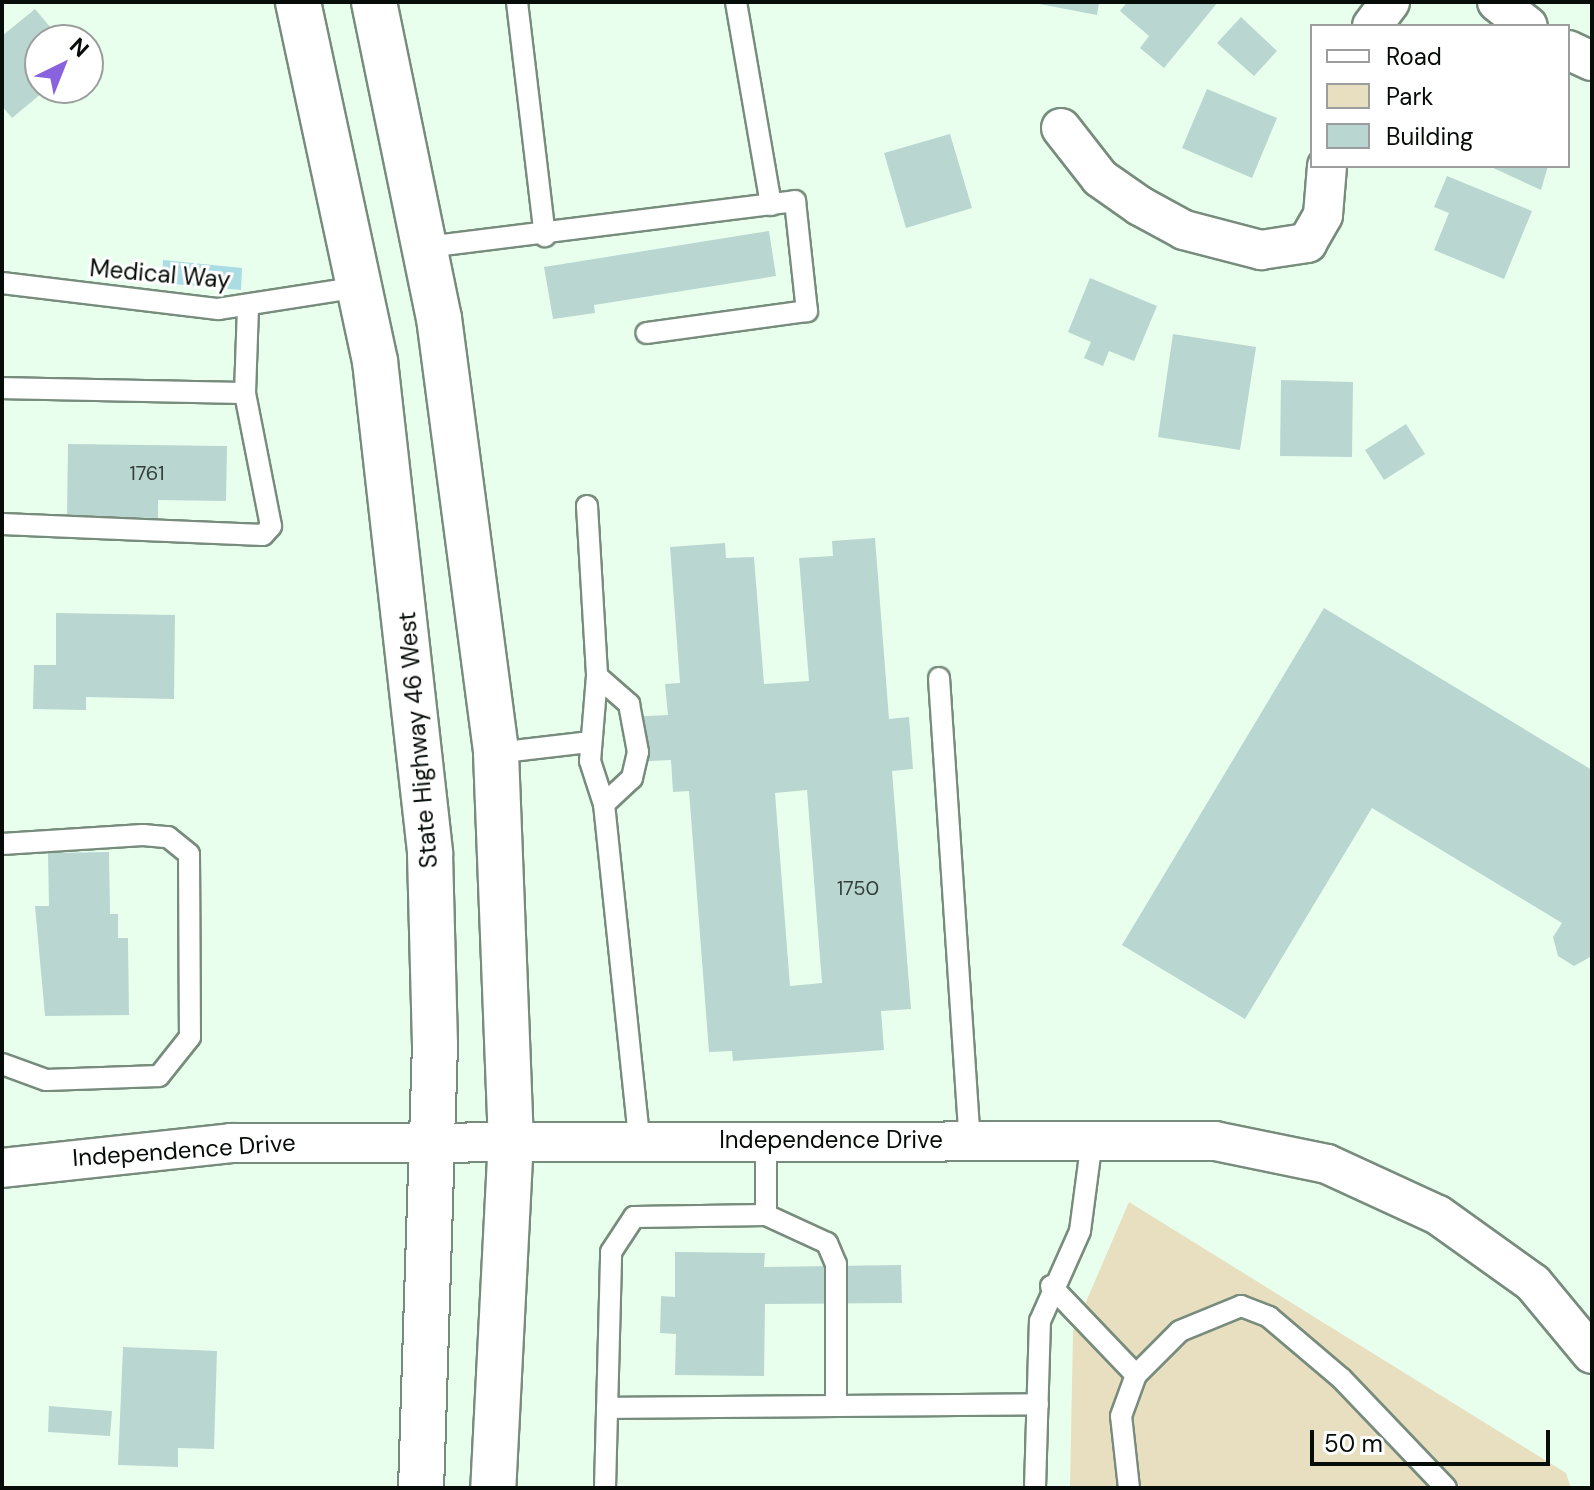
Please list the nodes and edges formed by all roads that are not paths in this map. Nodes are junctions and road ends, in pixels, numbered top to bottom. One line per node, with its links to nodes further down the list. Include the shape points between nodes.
1 (298, 2): 17 (main road, State Highway 46 West)
2 (374, 2): 15 (main road)
3 (517, 2): 14 (lane)
4 (736, 2): 13 (lane)
5 (1390, 2): 7 (street)
6 (1497, 2): 8 (street)
7 (1374, 24)
8 (1525, 24)
9 (1570, 51): 10 (street)
10 (1592, 61)
11 (1061, 128): 12 (street, via 1100,178 1140,206 1184,230 1261,250 1307,243 1323,215)
12 (1327, 168)
13 (771, 205): 14 (lane); 19 (lane, via 795,201 807,311)
14 (545, 236): 15 (lane)
15 (427, 247): 27 (main road)
16 (2, 283): 18 (lane, Medical Way, via 188,307)
17 (360, 287): 18 (lane, Medical Way); 32 (main road, State Highway 46 West, via 410,626 430,854 435,1044)
18 (248, 307): 21 (lane)
19 (646, 333)
20 (2, 388): 21 (lane)
21 (245, 393): 23 (lane, via 271,526 263,535)
22 (587, 506): 24 (lane)
23 (2, 524)
24 (597, 676): 26 (lane); 28 (lane, via 629,704 638,752 632,778)
25 (939, 678): 36 (lane)
26 (589, 742): 27 (lane); 28 (lane)
27 (496, 753): 31 (main road)
28 (604, 804): 33 (lane)
29 (2, 844): 30 (lane, via 143,835 168,837 189,854 190,1037 159,1076 46,1080)
30 (2, 1064)
31 (511, 1138): 32 (street, Independence Drive); 33 (street, Independence Drive); 46 (main road)
32 (428, 1139): 37 (street, Independence Drive, via 151,1147); 45 (main road, State Highway 46 West)
33 (639, 1139): 34 (street, Independence Drive)
34 (766, 1140): 36 (street, Independence Drive); 38 (lane)
35 (1092, 1140): 36 (street, Independence Drive); 39 (lane, via 1080,1231); 40 (street, Independence Drive, via 1262,1148 1383,1185 1438,1215 1533,1283)
36 (970, 1141)
37 (2, 1168)
38 (766, 1215): 43 (lane, via 808,1229 835,1257); 44 (lane, via 655,1212 625,1224 611,1252)
39 (1051, 1286): 41 (lane); 42 (lane, via 1040,1321)
40 (1592, 1354)
41 (1136, 1375): 49 (lane, via 1121,1416); 50 (lane, via 1180,1331 1241,1306 1269,1317 1341,1378)
42 (1038, 1404): 43 (lane); 48 (lane)
43 (836, 1406): 44 (lane)
44 (607, 1408): 47 (lane)
45 (421, 1488)
46 (493, 1488)
47 (605, 1488)
48 (1035, 1488)
49 (1129, 1488)
50 (1446, 1488)

